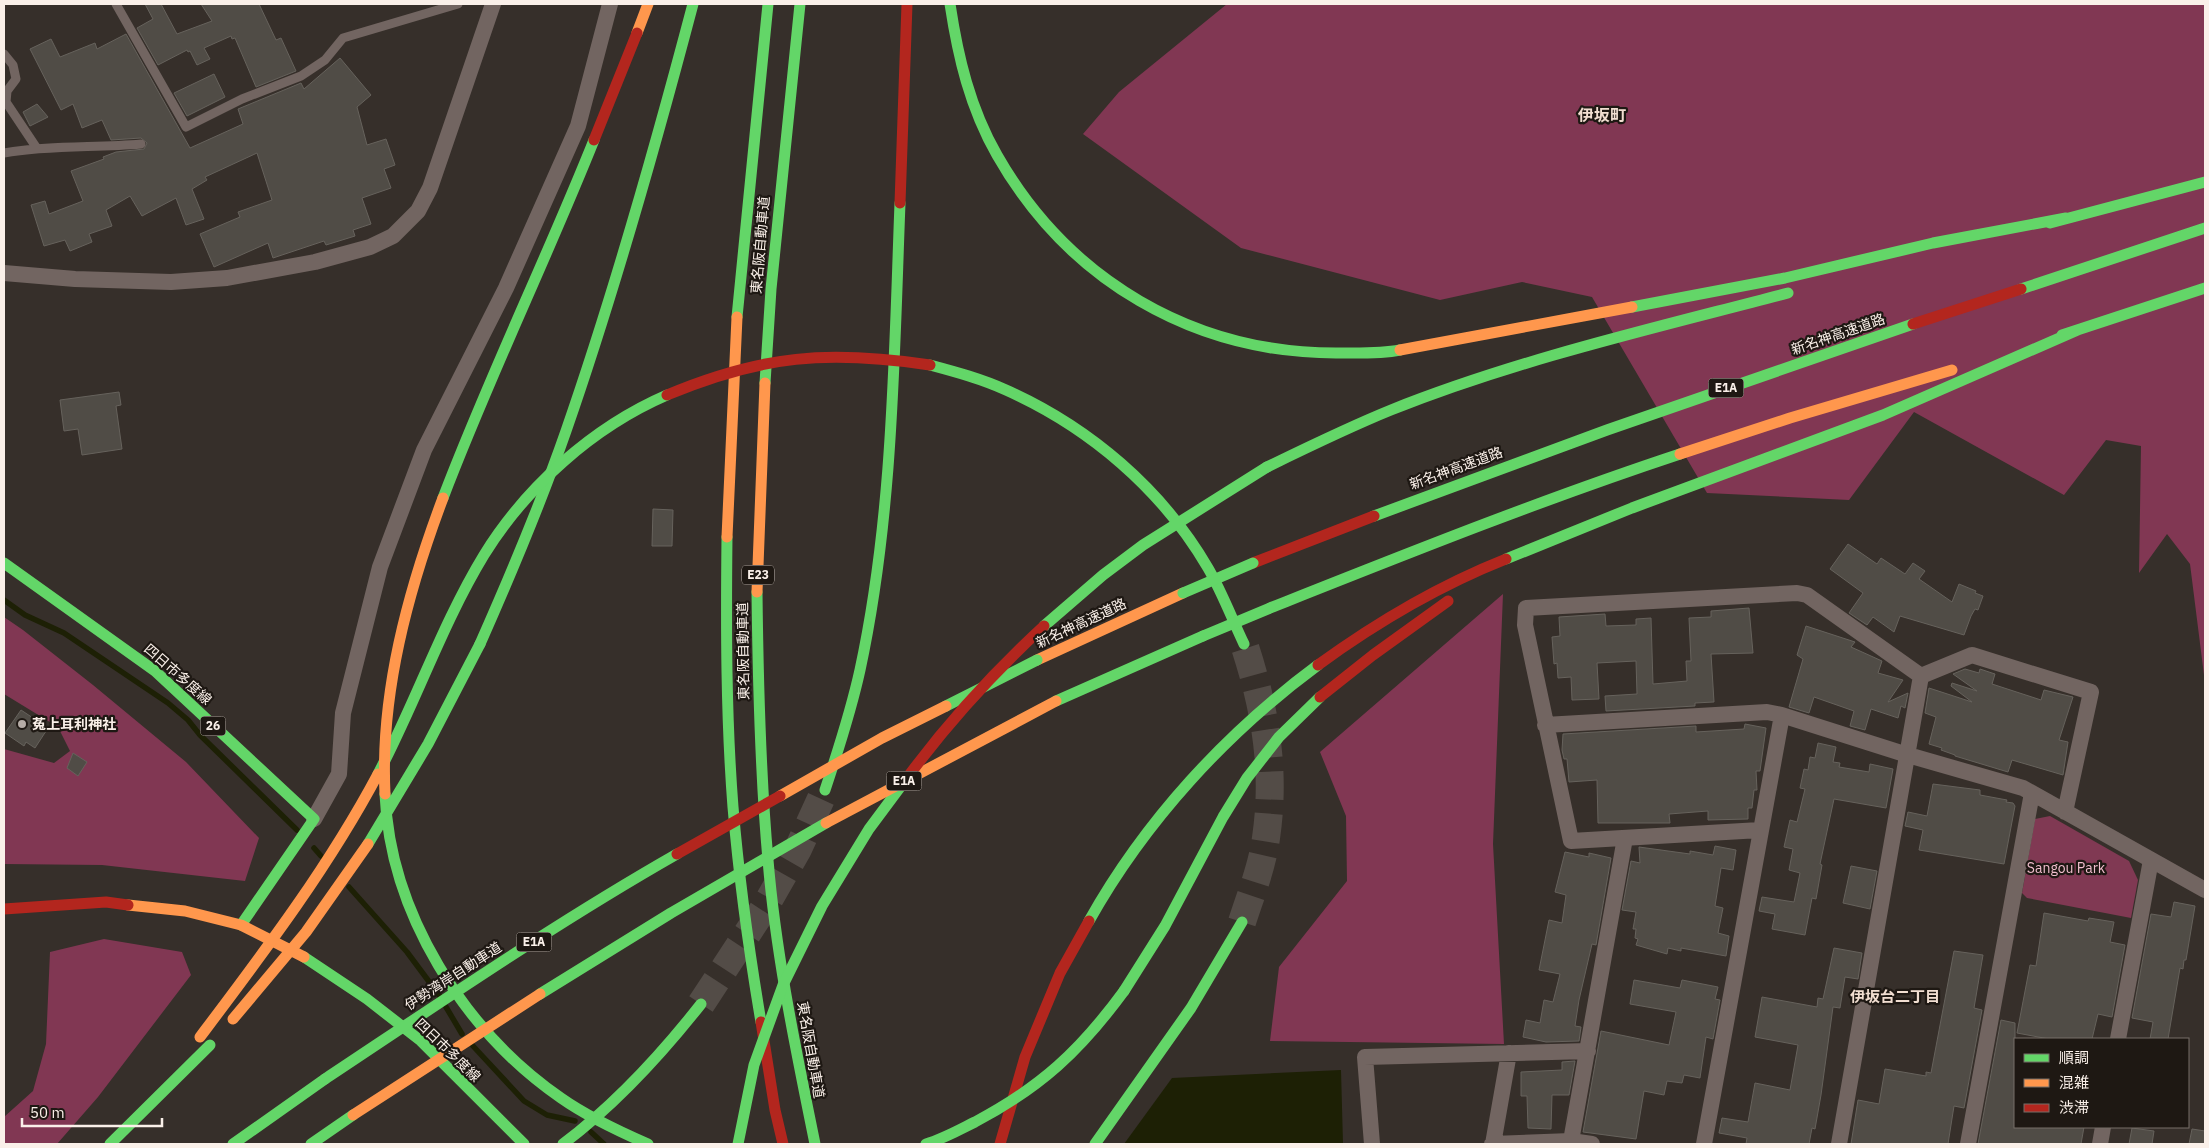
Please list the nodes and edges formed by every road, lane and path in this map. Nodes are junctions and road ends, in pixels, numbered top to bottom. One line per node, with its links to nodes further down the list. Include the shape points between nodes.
1 (116, 4): 2 (lane, via 186,127 242,99 301,76 324,60 343,38)
2 (458, 4)
3 (493, 4): 19 (street, via 430,188 418,211 393,236 370,247 315,262 227,278 171,282)
4 (610, 4): 34 (street, via 578,126 506,288 424,450 380,568 343,713 339,774)
5 (648, 4): 53 (main road, bridge, via 581,178 496,367 436,521 412,593 396,659 387,718 384,779 391,837 401,880 436,961 464,1004 526,1071 605,1126)
6 (693, 4): 48 (main road, bridge, via 650,166 566,432 524,542 448,709 417,766 346,878 304,936 216,1038)
7 (768, 4): 55 (main road, 東名阪自動車道 / E23, via 737,320 728,492 726,650 734,817 751,964)
8 (800, 4): 56 (main road, 東名阪自動車道 / E23, via 769,314 759,483 756,640 762,795 777,941 803,1096)
9 (907, 4): 30 (main road, via 893,396 882,536 860,670)
10 (950, 4): 16 (main road, via 962,72 978,117 998,160 1024,199 1049,228 1076,255 1143,304 1211,336 1247,345 1319,354 1394,351 1785,278 1933,243)
11 (4, 54): 13 (lane, via 13,65 16,79 7,91 6,102)
12 (141, 144): 13 (lane, via 96,148)
13 (36, 147): 14 (lane)
14 (4, 153)
15 (2205, 182): 16 (main road)
16 (2066, 218): 18 (main road)
17 (2205, 228): 33 (main road, 新名神高速道路 / E1A, bridge, via 1647,414 1253,563 1037,660 882,738)
18 (1906, 262)
19 (4, 273)
20 (2205, 288): 22 (main road, E1A)
21 (1802, 290): 54 (main road, bridge, via 1549,358 1432,393 1358,422 1300,449 1201,506 1104,575 1014,655 931,746 828,895 800,946 774,1006 753,1068)
22 (2080, 329): 23 (main road, via 1903,408 1730,470); 50 (main road, E1A, bridge, via 1790,418 1590,484 1270,608 1056,701 866,800 662,918 511,1010)
23 (1534, 547): 57 (main road, bridge, via 1465,588 1400,635 1297,719 1261,758 1238,792 1170,916 1124,991 1086,1039 1023,1095 948,1136); 58 (main road, via 1438,589 1354,639 1270,702 1188,782 1116,877 1089,920 1041,1015)
24 (4, 563): 34 (main road, 四日市多度線 / 26, via 155,671)
25 (1244, 644): 48 (main road, bridge, via 1208,568 1142,483 1106,449 1074,426 1005,389 930,365 829,356 795,358 728,373 658,399 586,443 557,468 530,494 487,551 468,582 414,703 359,809 288,918 200,1037)
26 (1921, 676): 28 (street, via 1807,595 1797,593 1526,608 1526,625); 29 (street); 32 (street, via 1972,655 2092,692)
27 (1782, 715): 28 (street, via 1767,712); 29 (street); 35 (street)
28 (1545, 725): 36 (street, via 1570,842)
29 (1908, 755): 31 (street); 64 (street)
30 (825, 790)
31 (2032, 793): 32 (street); 65 (street)
32 (2065, 812): 37 (street)
33 (749, 813): 49 (main road, 伊勢湾岸自動車道 / E1A, bridge, via 629,882 478,977)
34 (314, 819): 41 (main road)
35 (1760, 830): 36 (street); 63 (street)
36 (1625, 838): 44 (street)
37 (2151, 860): 38 (street); 43 (street)
38 (2205, 890)
39 (4, 909): 41 (main road, 四日市多度線, via 106,902 185,911)
40 (1242, 922): 59 (main road, via 1223,960 1182,1025)
41 (241, 925): 51 (main road, 四日市多度線, via 315,963 406,1029)
42 (701, 1004): 52 (main road, via 673,1040 617,1098)
43 (2118, 1038)
44 (1588, 1051): 45 (street); 47 (street)
45 (1509, 1053): 60 (street, via 1365,1057); 61 (street)
46 (2103, 1128): 66 (street)
47 (1572, 1140): 61 (street); 62 (street)
48 (112, 1142)
49 (233, 1144)
50 (312, 1144)
51 (524, 1144)
52 (563, 1144)
53 (648, 1144)
54 (738, 1144)
55 (783, 1144)
56 (815, 1144)
57 (926, 1144)
58 (1000, 1144)
59 (1095, 1144)
60 (1372, 1144)
61 (1493, 1144)
62 (1592, 1144)
63 (1704, 1144)
64 (1839, 1144)
65 (1968, 1144)
66 (2100, 1144)

